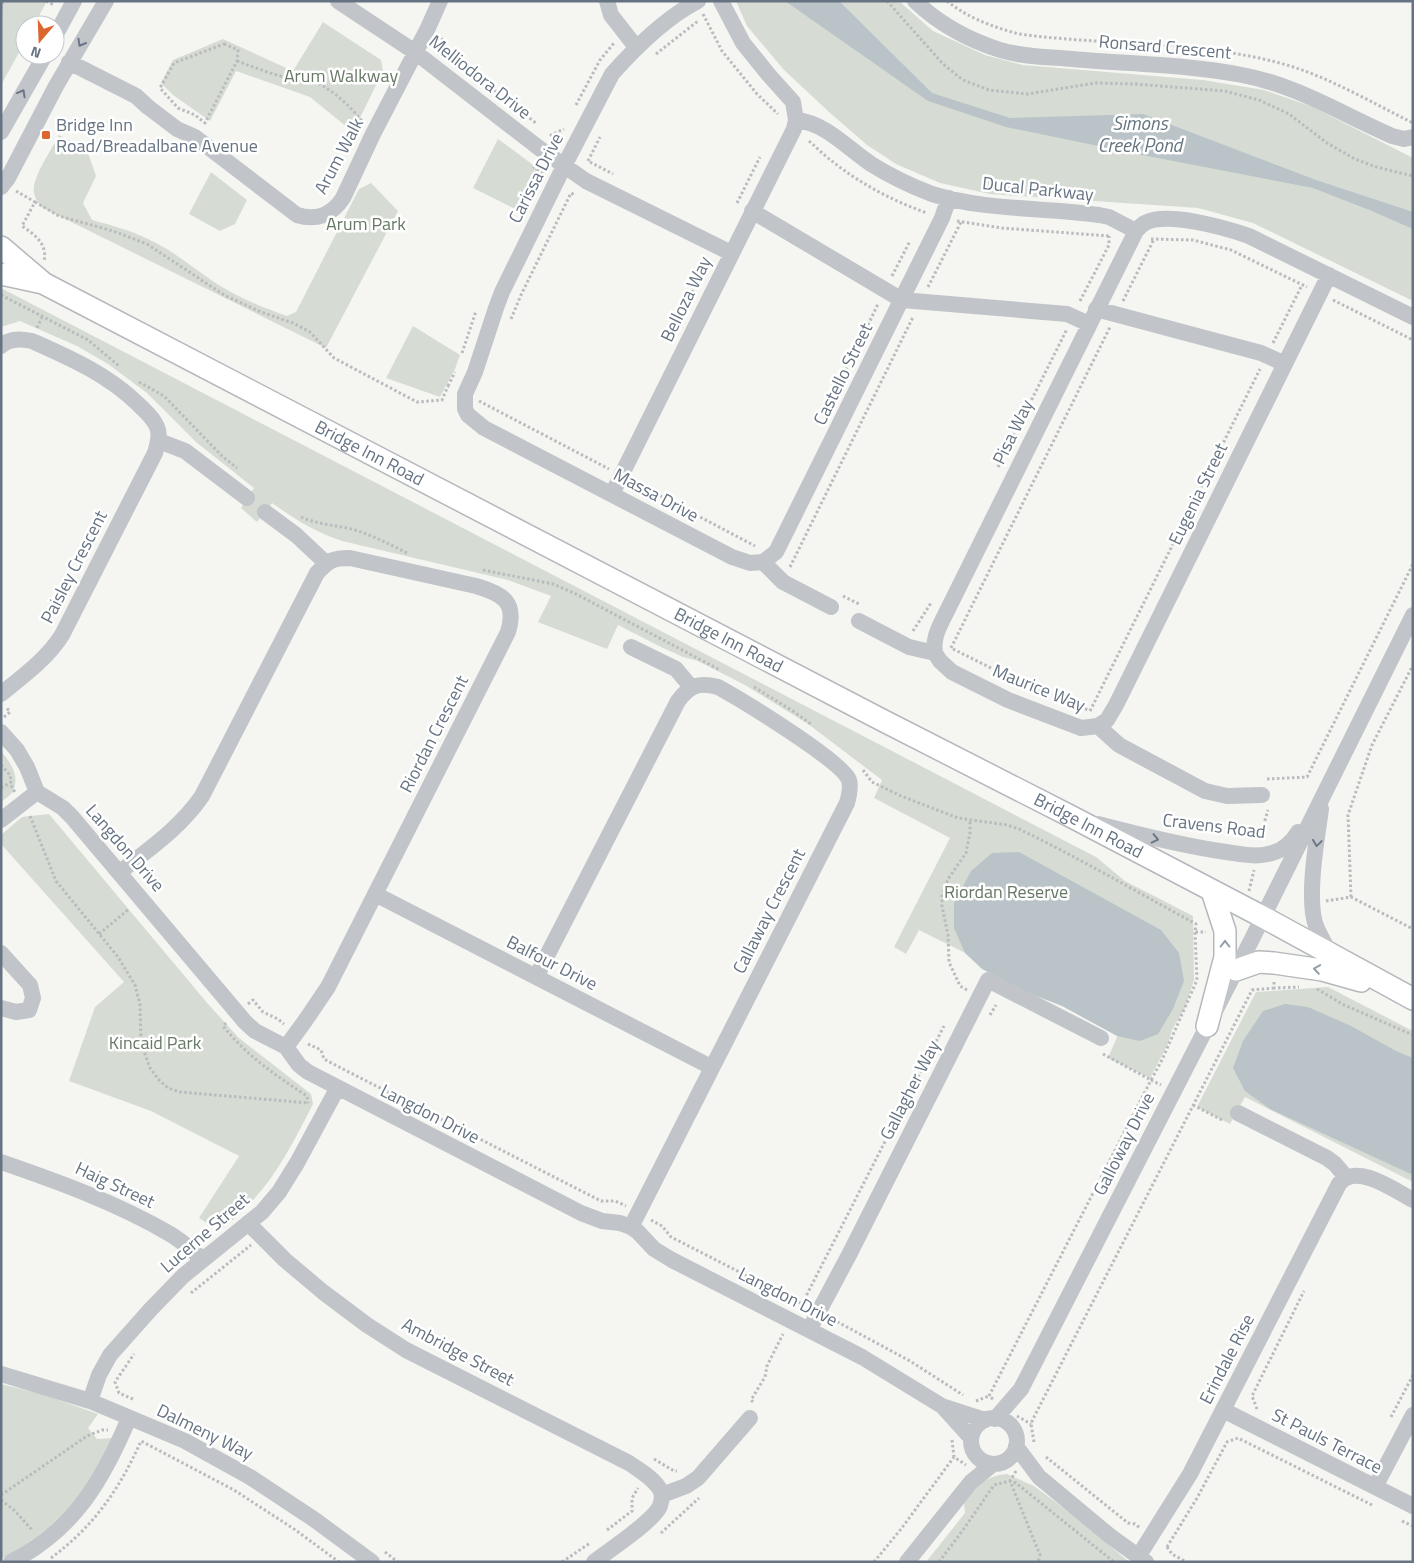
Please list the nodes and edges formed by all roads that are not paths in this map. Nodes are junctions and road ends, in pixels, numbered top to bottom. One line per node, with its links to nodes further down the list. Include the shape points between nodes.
1 (74, 1): 9 (street)
2 (106, 1): 12 (street, one-way to 12)
3 (338, 1): 11 (street, Melliodora Drive)
4 (440, 1): 11 (street, Arum Walk)
5 (606, 1): 10 (street, via 611,15)
6 (721, 1): 14 (street, via 743,43 793,102)
7 (915, 1): 16 (street, Ronsard Crescent, via 965,36 1001,50 1029,56 1242,74 1318,99 1392,136)
8 (700, 6): 10 (street, Carissa Drive, via 682,10)
9 (65, 18)
10 (636, 47): 17 (street, Carissa Drive, via 612,74)
11 (415, 52): 12 (street, Arum Walk, via 338,206 313,218 297,215 136,96); 17 (street, Melliodora Drive)
12 (69, 62): 18 (street)
13 (39, 65): 15 (street, one-way to 13)
14 (795, 125): 19 (street, Ducal Parkway, via 808,122 826,130 892,177); 20 (street, Belloza Way)
15 (1, 132)
16 (1413, 137)
17 (564, 166): 23 (street, Melliodora Drive, via 602,189); 33 (street, Carissa Drive, via 502,292)
18 (2, 186)
19 (949, 198): 21 (street, Ducal Parkway, via 985,205 1099,215 1109,217); 27 (street, Castello Street)
20 (752, 211): 23 (street, Belloza Way); 27 (street)
21 (1134, 234): 25 (street, via 1144,223 1155,220 1202,222 1249,236); 28 (street, Pisa Way)
22 (1, 247): 26 (main road, Bridge Inn Road)
23 (731, 252): 35 (street, Belloza Way)
24 (1, 274): 26 (main road, Bridge Inn Road)
25 (1329, 276): 29 (street); 32 (street, Eugenia Street)
26 (38, 280): 52 (main road, Bridge Inn Road)
27 (902, 300): 30 (street, via 1067,314); 38 (street, Castello Street, via 784,538 776,552)
28 (1096, 309): 30 (street, Pisa Way); 32 (street, via 1267,355)
29 (1413, 317)
30 (1089, 324): 44 (street, Pisa Way, via 935,636 934,646)
31 (1, 346): 34 (street, via 13,340 32,341 84,365 130,397 150,416 158,428)
32 (1284, 364): 47 (street, Eugenia Street, via 1116,705 1107,720)
33 (465, 402): 35 (street, Massa Drive, via 468,415 474,422)
34 (159, 440): 36 (street, via 185,451); 46 (street, Paisley Crescent, via 54,648)
35 (612, 494): 38 (street, Massa Drive, via 737,559)
36 (247, 498)
37 (265, 512): 39 (street, via 296,535)
38 (763, 562): 40 (street, via 783,582)
39 (326, 564): 54 (street, via 314,580 202,796 181,822); 56 (street, Riordan Crescent, via 336,558 350,558 476,586 492,590 510,607 512,621 508,632)
40 (831, 607)
41 (1413, 614): 49 (street, Cravens Road)
42 (859, 621): 44 (street, via 908,647)
43 (631, 647): 45 (street, via 676,669)
44 (943, 651): 47 (street, Maurice Way, via 940,661 952,672 1008,700 1081,728)
45 (691, 687): 61 (street, via 678,701); 67 (street, Callaway Crescent, via 705,684 718,687 822,753 840,767 849,780 850,793)
46 (1, 694)
47 (1098, 726): 51 (street, Maurice Way, via 1119,745 1205,791)
48 (1, 732): 50 (street, via 27,767)
49 (1323, 795): 52 (street, Cravens Road, one-way to 49, via 1200,848 1257,856 1281,850 1293,840); 57 (street, Cravens Road); 59 (street, Cravens Road, one-way to 59, via 1312,902 1316,926)
50 (31, 797): 53 (street); 54 (street, Langdon Drive, via 63,808)
51 (1265, 801)
52 (1074, 818): 55 (main road, Bridge Inn Road)
53 (1, 820)
54 (120, 872): 66 (street, Langdon Drive, via 246,1022 255,1031)
55 (1212, 891): 57 (main road, Bridge Inn Road); 64 (main road, one-way to 55, via 1225,957 1225,931)
56 (375, 894): 61 (street, Balfour Drive); 66 (street, Riordan Crescent, via 328,987)
57 (1263, 917): 59 (main road, Bridge Inn Road); 60 (street, Galloway Drive)
58 (1, 953): 63 (street, via 30,985 33,998 29,1010 16,1012)
59 (1330, 954): 62 (main road, Bridge Inn Road)
60 (1236, 970): 62 (main road, one-way to 60, via 1322,970 1259,962); 64 (street, Galloway Drive)
61 (536, 976): 67 (street, Balfour Drive)
62 (1405, 995)
63 (1, 1008)
64 (1208, 1026): 78 (street, Galloway Drive)
65 (1100, 1046): 76 (street, Gallagher Way, via 988,980)
66 (286, 1047): 68 (street, Langdon Drive, via 299,1065)
67 (711, 1067): 74 (street, Callaway Crescent)
68 (337, 1088): 73 (street, Lucerne Street, via 279,1192); 74 (street, Langdon Drive, via 580,1213)
69 (1238, 1113): 71 (street, via 1327,1158)
70 (1, 1162): 75 (street, Haig Street, via 124,1209 172,1235)
71 (1346, 1177): 72 (street, via 1366,1176); 81 (street, Erindale Rise, via 1334,1193)
72 (1413, 1200)
73 (248, 1223): 75 (street, Lucerne Street); 90 (street, Ambridge Street, via 285,1260 367,1325 406,1350 628,1464 647,1475)
74 (631, 1227): 76 (street, Langdon Drive, via 662,1254)
75 (204, 1260): 79 (street, Lucerne Street, via 183,1276 110,1355)
76 (809, 1330): 80 (street, Langdon Drive, via 885,1370)
77 (1, 1374): 79 (street, Dalmeny Way)
78 (1021, 1389): 85 (street, Galloway Drive); 87 (street, Galloway Drive)
79 (90, 1401): 83 (street, Dalmeny Way)
80 (942, 1406): 85 (street, Langdon Drive); 86 (street, Langdon Drive)
81 (1223, 1410): 89 (street, St Pauls Terrace); 95 (street, Erindale Rise)
82 (1413, 1415): 89 (street)
83 (129, 1418): 93 (street, Dalmeny Way, via 185,1442 250,1477 315,1520); 94 (street, via 103,1475 91,1493 74,1514)
84 (750, 1418): 90 (street, via 698,1478)
85 (990, 1420): 86 (street, Galloway Drive, via 973,1431); 87 (street, Langdon Drive, via 1007,1423)
86 (972, 1445): 88 (street, Langdon Drive, via 981,1460); 91 (street, via 964,1480)
87 (1017, 1457): 88 (street, via 1013,1454); 95 (street)
88 (997, 1463): 91 (street, via 971,1482)
89 (1375, 1488): 92 (street, St Pauls Terrace)
90 (662, 1495): 96 (street, via 655,1513)
91 (955, 1501): 97 (street)
92 (1413, 1506)
93 (375, 1554)
94 (19, 1560)
95 (1142, 1560)
96 (594, 1562)
97 (907, 1562)

